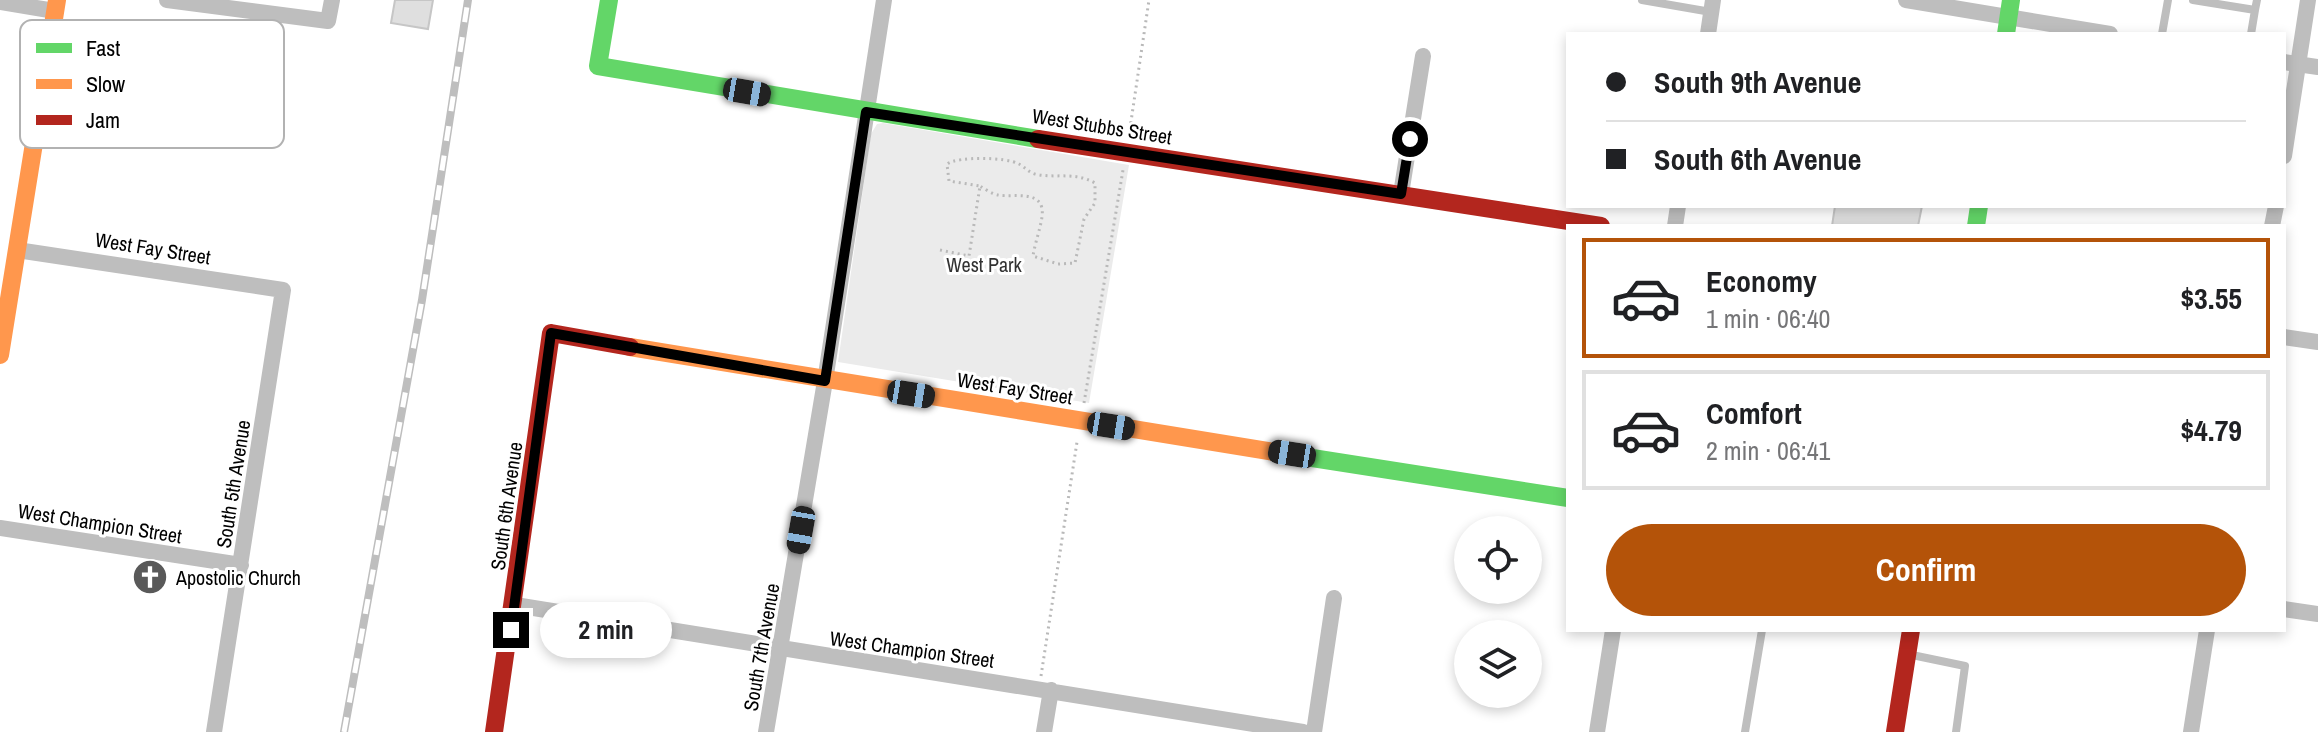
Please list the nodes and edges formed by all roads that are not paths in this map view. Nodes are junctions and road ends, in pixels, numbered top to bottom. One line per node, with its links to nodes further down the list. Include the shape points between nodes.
1 (167, 0): 2 (street, via 328,21)
2 (332, 0)
3 (609, 0): 23 (street, West Stubbs Street, via 598,66)
4 (884, 0): 23 (street, South 7th Avenue)
5 (1642, 0): 13 (lane)
6 (1906, 0): 15 (street)
7 (2168, 0): 18 (lane)
8 (2193, 0): 14 (lane)
9 (2257, 0): 14 (lane)
10 (2308, 0): 21 (street)
11 (0, 2): 12 (street)
12 (56, 5)
13 (1712, 6): 16 (street)
14 (2255, 10): 19 (lane)
15 (2009, 17): 17 (street)
16 (1708, 32)
17 (2098, 32)
18 (2162, 32)
19 (2251, 32)
20 (1423, 56): 26 (street)
21 (2292, 63): 22 (street); 24 (street)
22 (2318, 67)
23 (866, 112): 26 (street, West Stubbs Street); 35 (street, South 7th Avenue)
24 (2286, 133)
25 (33, 148): 28 (street)
26 (1401, 194): 27 (street, West Stubbs Street)
27 (1588, 224)
28 (17, 250): 29 (street); 30 (street, West Fay Street)
29 (5, 287): 34 (street)
30 (283, 290): 38 (street, South 5th Avenue)
31 (551, 333): 35 (street, West Fay Street); 40 (street, South 6th Avenue)
32 (2286, 337): 33 (street)
33 (2318, 342)
34 (0, 355)
35 (825, 381): 36 (street, West Fay Street); 47 (street, South 7th Avenue)
36 (1566, 498)
37 (0, 528): 38 (street, West Champion Street)
38 (241, 565): 50 (street, South 5th Avenue)
39 (1334, 598): 55 (street)
40 (515, 605): 47 (street, West Champion Street); 51 (street, South 6th Avenue)
41 (2286, 609): 42 (street)
42 (2318, 614)
43 (1613, 632): 56 (street)
44 (1762, 632): 57 (lane)
45 (1911, 632): 48 (street)
46 (2207, 632): 60 (street)
47 (781, 650): 49 (street, West Champion Street); 52 (street, South 7th Avenue)
48 (1907, 654): 58 (street); 59 (lane, via 1965,666)
49 (1051, 690): 53 (street); 54 (street, West Champion Street)
50 (214, 732)
51 (494, 732)
52 (766, 732)
53 (1044, 732)
54 (1303, 732)
55 (1314, 732)
56 (1597, 732)
57 (1745, 732)
58 (1895, 732)
59 (1956, 732)
60 (2191, 732)

